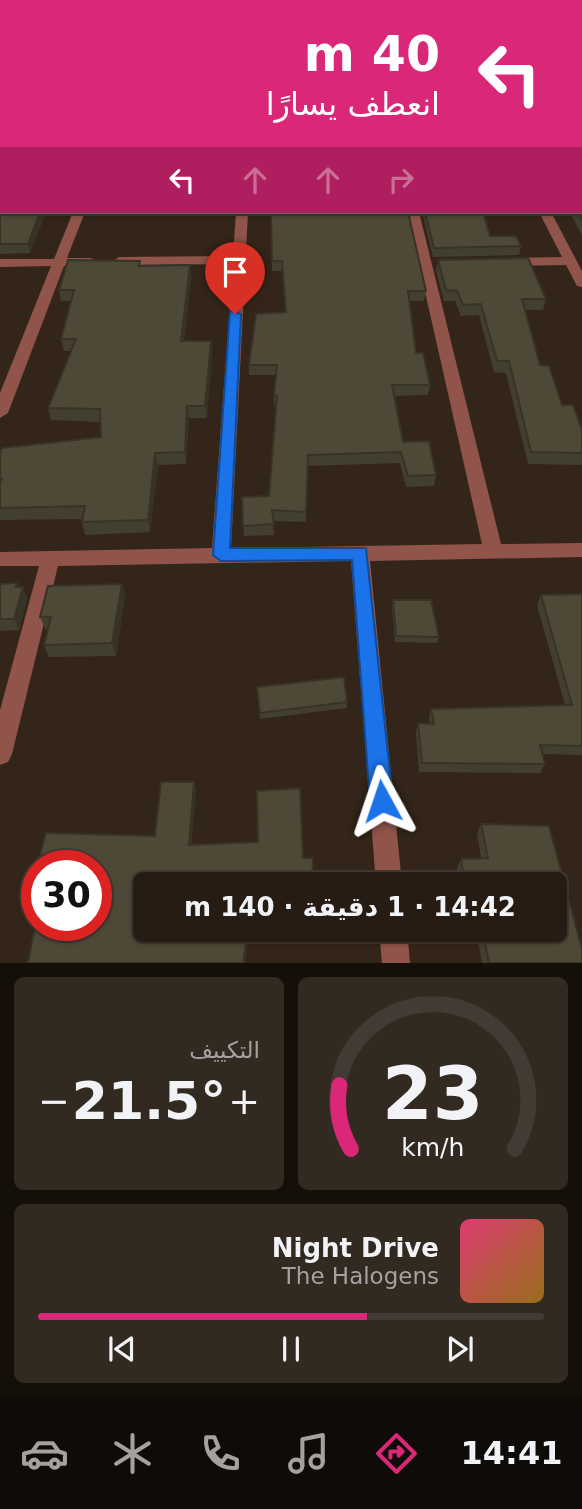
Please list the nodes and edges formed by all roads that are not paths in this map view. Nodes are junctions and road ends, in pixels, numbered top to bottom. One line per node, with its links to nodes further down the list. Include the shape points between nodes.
1 (78, 214): 8 (street)
2 (242, 214): 5 (street)
3 (414, 214): 12 (street, via 432,264)
4 (546, 214): 6 (street)
5 (237, 260): 8 (street); 15 (street)
6 (571, 261): 9 (street); 10 (street)
7 (0, 262): 8 (street)
8 (58, 262): 11 (street)
9 (492, 262)
10 (582, 284)
11 (0, 413)
12 (493, 550): 13 (street); 14 (street)
13 (582, 550)
14 (360, 553): 15 (street); 19 (street)
15 (221, 555): 17 (street)
16 (0, 559): 17 (street)
17 (50, 560): 18 (street)
18 (0, 754)
19 (388, 872)
20 (394, 942): 21 (street)
21 (396, 963)

